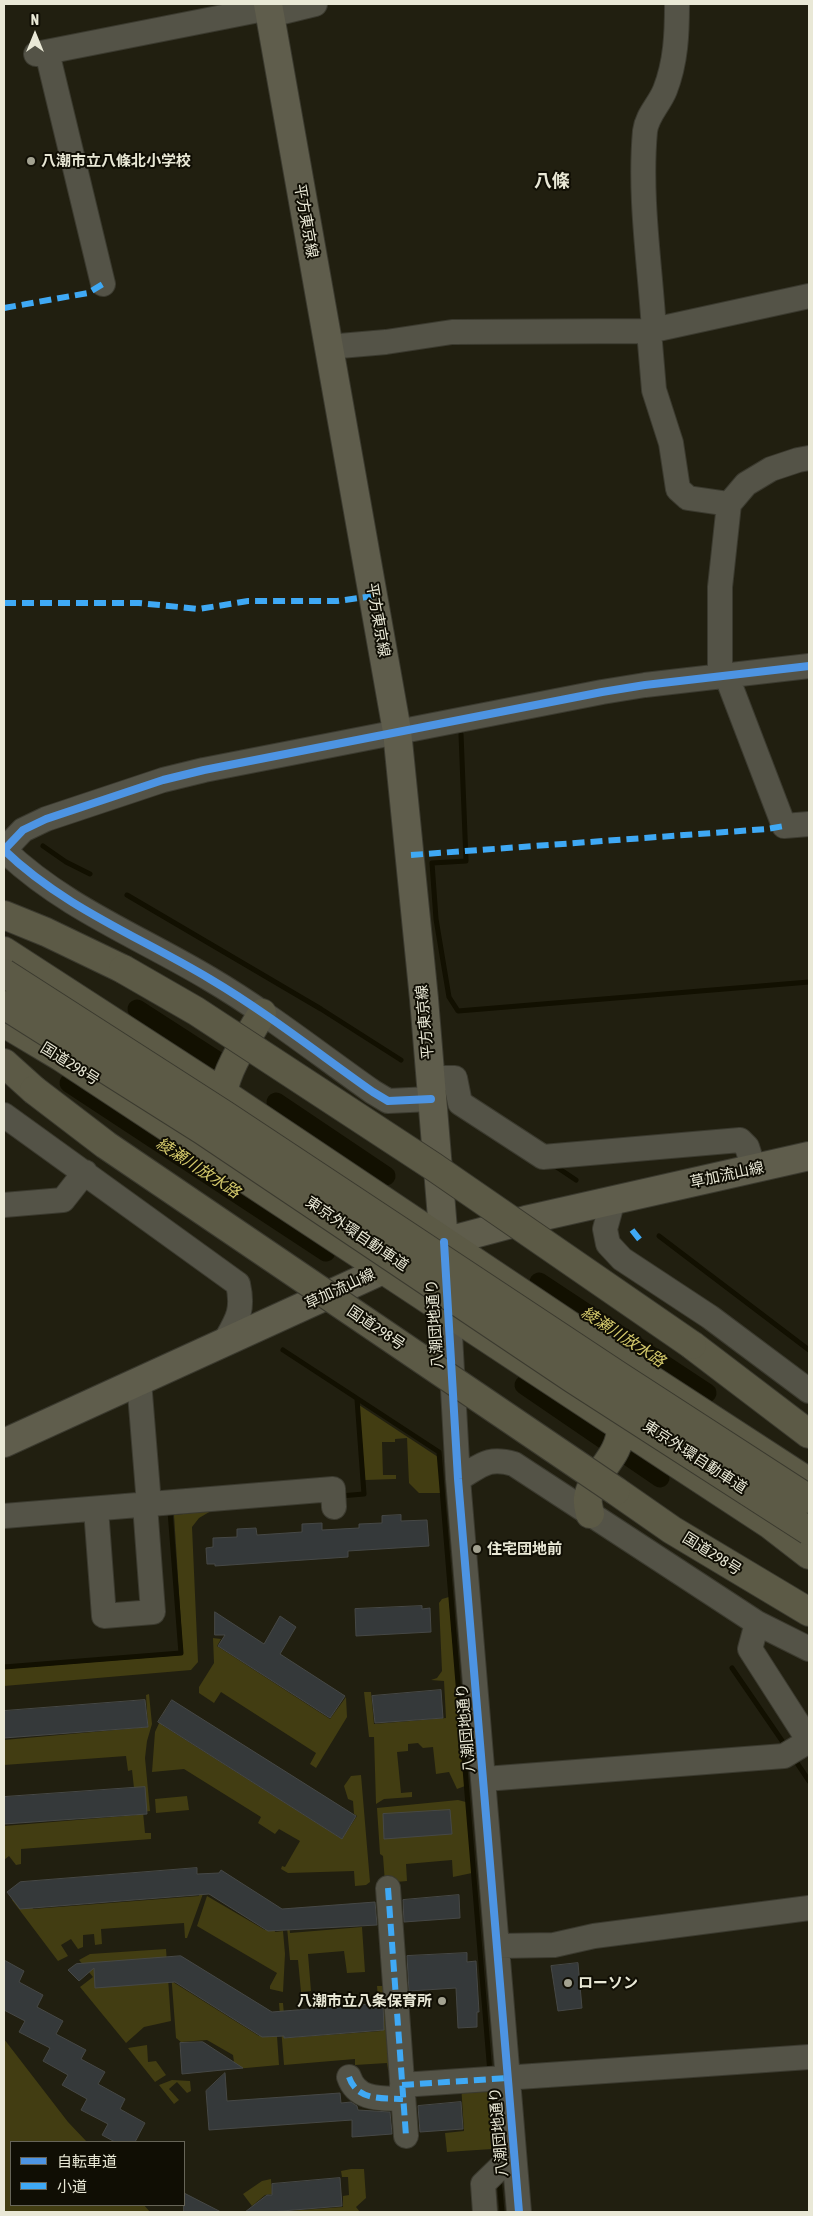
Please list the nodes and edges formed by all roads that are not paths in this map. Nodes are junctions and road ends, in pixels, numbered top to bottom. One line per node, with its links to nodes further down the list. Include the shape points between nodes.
1 (315, 4): 3 (street)
2 (677, 4): 6 (street, via 673,66 646,129 645,208)
3 (269, 9): 4 (street, via 42,53); 7 (main road, 平方東京線)
4 (103, 284)
5 (809, 296): 6 (street)
6 (651, 330): 7 (street, via 452,332); 9 (street, via 654,390 671,443 678,489 688,498)
7 (328, 347): 12 (main road, 平方東京線)
8 (809, 458): 9 (street, via 771,469 746,484)
9 (728, 504): 11 (street, via 720,586)
10 (809, 666): 11 (street)
11 (723, 677): 12 (street, via 602,692); 13 (street, via 784,826)
12 (397, 731): 14 (street, via 163,780 34,824 23,830); 22 (main road, 平方東京線, via 411,855)
13 (809, 824)
14 (4, 850): 19 (street, via 23,869 58,894 116,929 175,958)
15 (4, 915): 37 (highway, bridge, via 123,969 196,1011 434,1167 692,1345)
16 (4, 951): 23 (highway)
17 (4, 973): 41 (highway, 東京外環自動車道, bridge, via 226,1114)
18 (4, 1005): 47 (highway, 東京外環自動車道, bridge, via 210,1136 573,1379)
19 (262, 1013): 22 (street, via 388,1101); 23 (highway, via 234,1062)
20 (4, 1023): 31 (highway, 国道298号, via 61,1057)
21 (4, 1063): 49 (highway, 国道298号, bridge, via 34,1090 129,1161 672,1530)
22 (430, 1088): 26 (street, via 455,1078 460,1103 543,1157 740,1140 747,1146); 30 (main road, 平方東京線)
23 (223, 1093): 30 (highway)
24 (4, 1115): 27 (street)
25 (809, 1156): 26 (main road, 草加流山線)
26 (754, 1169): 28 (main road, 草加流山線)
27 (86, 1172): 29 (street, via 62,1200); 33 (street, via 238,1284 242,1300 239,1313)
28 (613, 1200): 30 (main road, 草加流山線); 35 (street, via 605,1229 608,1244 622,1259 710,1317)
29 (4, 1205)
30 (444, 1242): 31 (main road, 草加流山線); 32 (street, 八潮団地通り); 40 (highway)
31 (382, 1269): 32 (highway, 国道298号); 33 (main road, 草加流山線)
32 (449, 1314): 36 (highway, 国道298号); 39 (street, 八潮団地通り)
33 (224, 1343): 34 (main road, 草加流山線)
34 (140, 1381): 38 (main road, 草加流山線); 42 (street)
35 (809, 1391)
36 (621, 1426): 45 (highway, via 617,1449 591,1488 588,1499); 48 (highway, 国道298号, via 769,1524)
37 (809, 1434)
38 (4, 1443)
39 (458, 1479): 45 (street, via 488,1461 499,1460 514,1464); 53 (street, 八潮団地通り)
40 (809, 1482)
41 (809, 1499)
42 (147, 1504): 43 (street, via 333,1489); 44 (street); 44 (street, via 153,1612 143,1613 104,1616)
43 (334, 1507)
44 (96, 1509): 46 (street)
45 (590, 1514): 50 (street)
46 (4, 1516)
47 (809, 1531)
48 (809, 1555)
49 (809, 1612)
50 (757, 1623): 51 (street); 52 (street, via 750,1649)
51 (809, 1649)
52 (799, 1747): 53 (street)
53 (484, 1779): 56 (street, 八潮団地通り)
54 (388, 1888): 60 (street)
55 (809, 1908): 56 (street, via 613,1933 554,1946)
56 (498, 1946): 59 (street, 八潮団地通り)
57 (809, 2057): 59 (street)
58 (349, 2077): 60 (street, via 359,2093 373,2097)
59 (508, 2078): 60 (street); 62 (street, 八潮団地通り)
60 (402, 2092): 61 (street)
61 (406, 2136)
62 (514, 2154): 63 (street, via 483,2184); 64 (street, 八潮団地通り)
63 (485, 2212)
64 (519, 2212)

